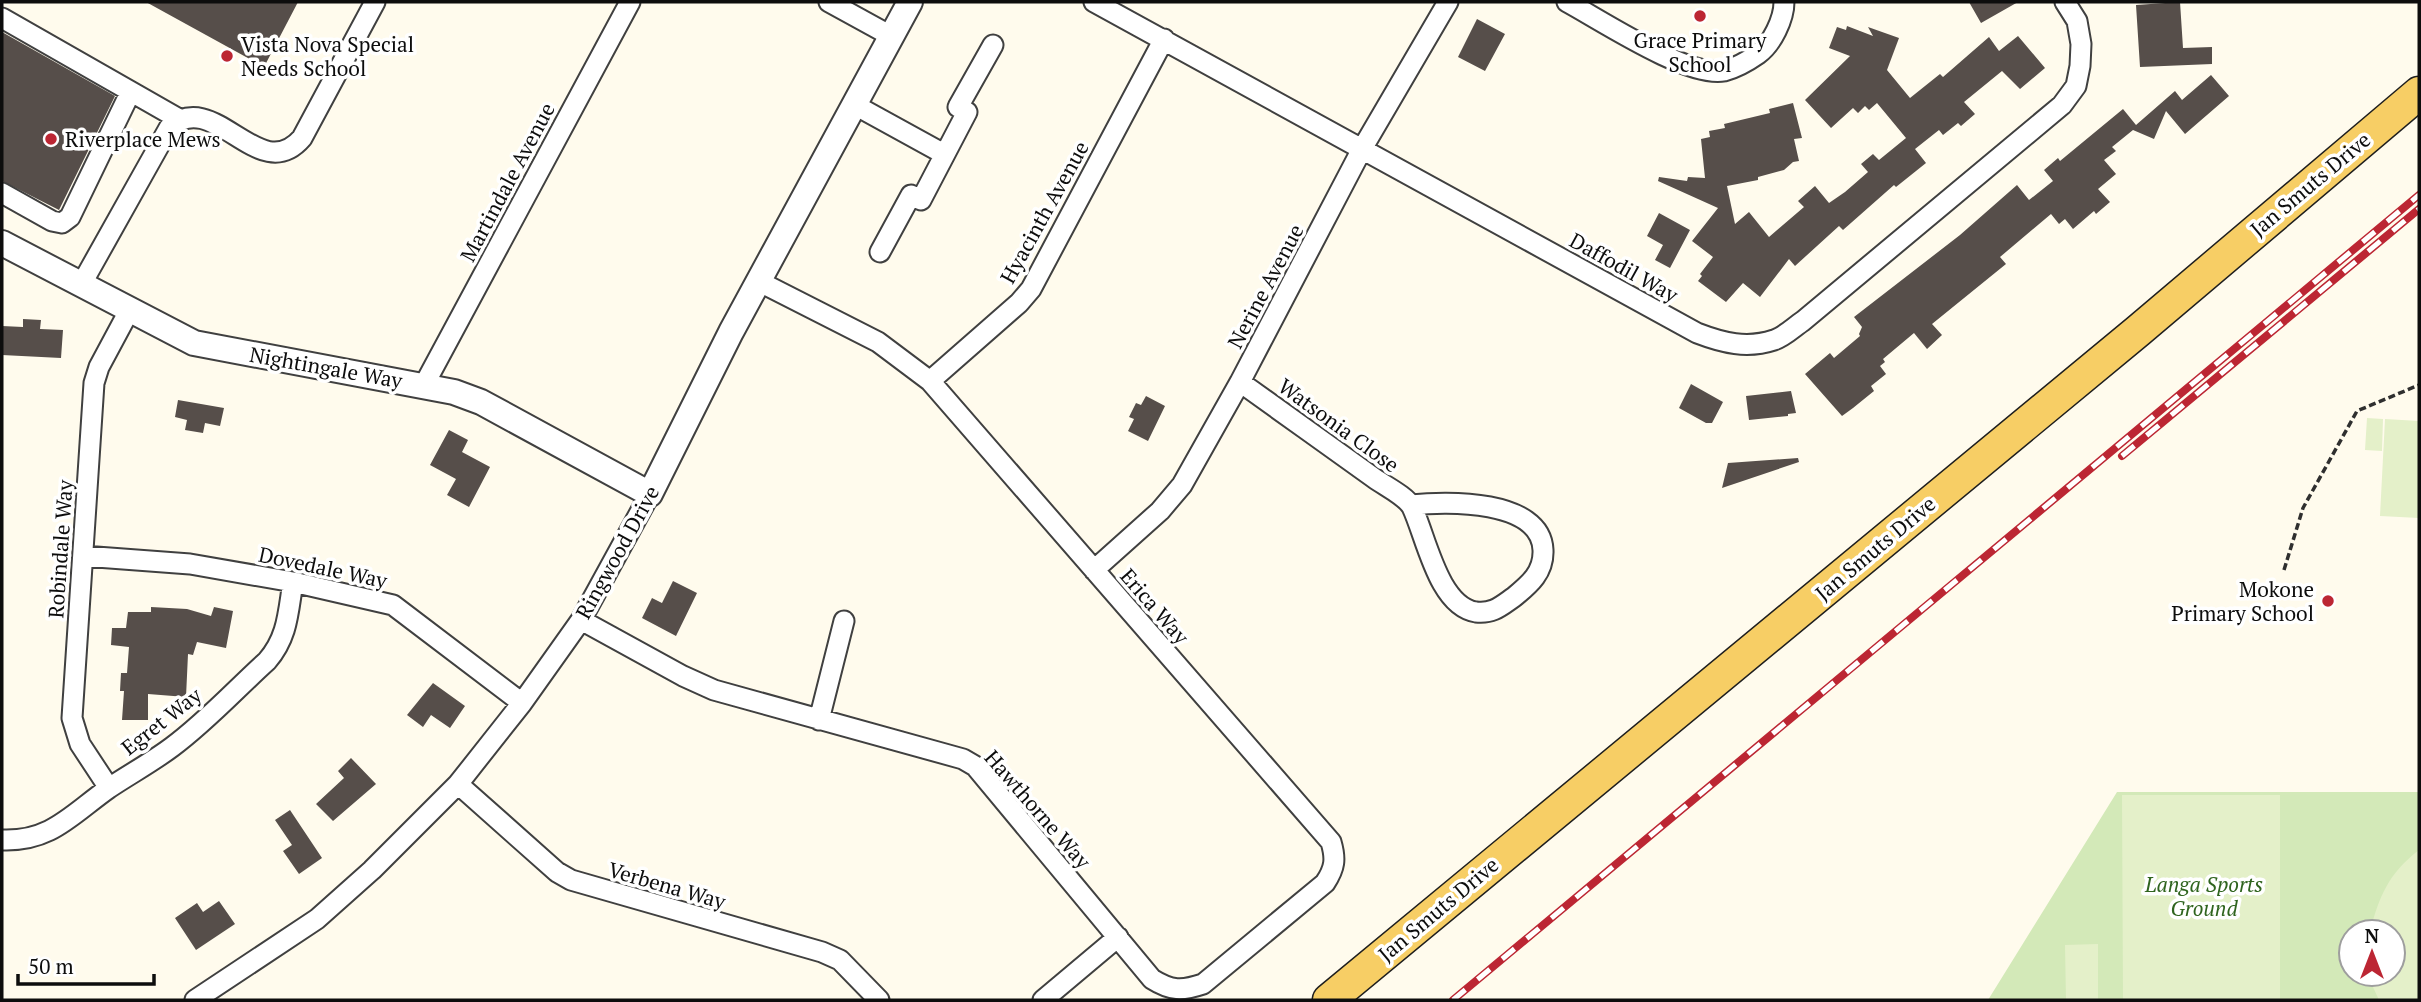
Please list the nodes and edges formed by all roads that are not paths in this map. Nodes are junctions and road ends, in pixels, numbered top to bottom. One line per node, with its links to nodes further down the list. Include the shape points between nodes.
1 (375, 2): 17 (street, via 293,149 280,154 265,151 208,121 192,116)
2 (631, 2): 28 (street, Martindale Avenue)
3 (829, 2): 11 (street)
4 (910, 2): 11 (street, Ringwood Drive)
5 (1094, 2): 12 (street, Daffodil Way)
6 (1448, 2): 18 (street, Nerine Avenue)
7 (1567, 2): 8 (street, via 1681,64 1724,71 1766,48)
8 (1784, 2)
9 (2065, 2): 18 (street, Daffodil Way, via 2077,21 2081,44 2076,86 2062,105 1777,340 1723,344 1697,333)
10 (2, 18): 14 (street)
11 (891, 36): 16 (street, Ringwood Drive)
12 (1164, 39): 18 (street, Daffodil Way); 26 (street, Hyacinth Avenue, via 1031,289)
13 (993, 45): 19 (street, via 958,107 967,112)
14 (131, 93): 17 (street); 20 (street, via 70,217 62,223 52,221)
15 (2419, 93): 46 (main road, Jan Smuts Drive)
16 (853, 104): 19 (street); 23 (street, Ringwood Drive)
17 (178, 119): 24 (street)
18 (1362, 149): 27 (street, Nerine Avenue)
19 (944, 154): 22 (street, via 921,200 911,195)
20 (2, 192)
21 (2, 243): 24 (street, Nightingale Way)
22 (880, 253)
23 (758, 281): 26 (street, Erica Way, via 878,342); 29 (street, Ringwood Drive)
24 (81, 285): 25 (street, Nightingale Way)
25 (129, 311): 28 (street, Nightingale Way, via 194,343); 31 (street, Robindale Way, via 94,383)
26 (930, 381): 32 (street, Erica Way)
27 (1240, 382): 30 (street, Watsonia Close); 32 (street, Nerine Avenue, via 1172,499)
28 (425, 385): 29 (street, Nightingale Way, via 481,402)
29 (650, 494): 34 (street, Ringwood Drive)
30 (1410, 505): 30 (street, via 1469,503 1527,520 1543,544 1541,569 1493,612 1471,611 1446,587)
31 (83, 556): 33 (street, Dovedale Way, via 190,564); 39 (street, Robindale Way, via 72,718 80,744)
32 (1094, 570): 42 (street, Erica Way, via 1331,842 1335,856 1334,869 1325,883 1203,984)
33 (293, 582): 36 (street, Dovedale Way, via 393,605); 39 (street, Egret Way, via 284,634 268,661 174,745)
34 (581, 620): 36 (street, Ringwood Drive); 37 (street, Hawthorne Way, via 699,684)
35 (844, 621): 37 (street)
36 (522, 703): 38 (street, Ringwood Drive)
37 (819, 720): 41 (street, Hawthorne Way, via 975,766)
38 (458, 785): 43 (street, Ringwood Drive, via 317,919); 44 (street, Verbena Way, via 570,880 822,952 840,960)
39 (109, 788): 40 (street, Egret Way, via 41,836)
40 (2, 840)
41 (1118, 937): 42 (street, Hawthorne Way, via 1153,979); 45 (street)
42 (1182, 991)
43 (195, 1000)
44 (878, 1000)
45 (1043, 1000)
46 (1329, 1000)

